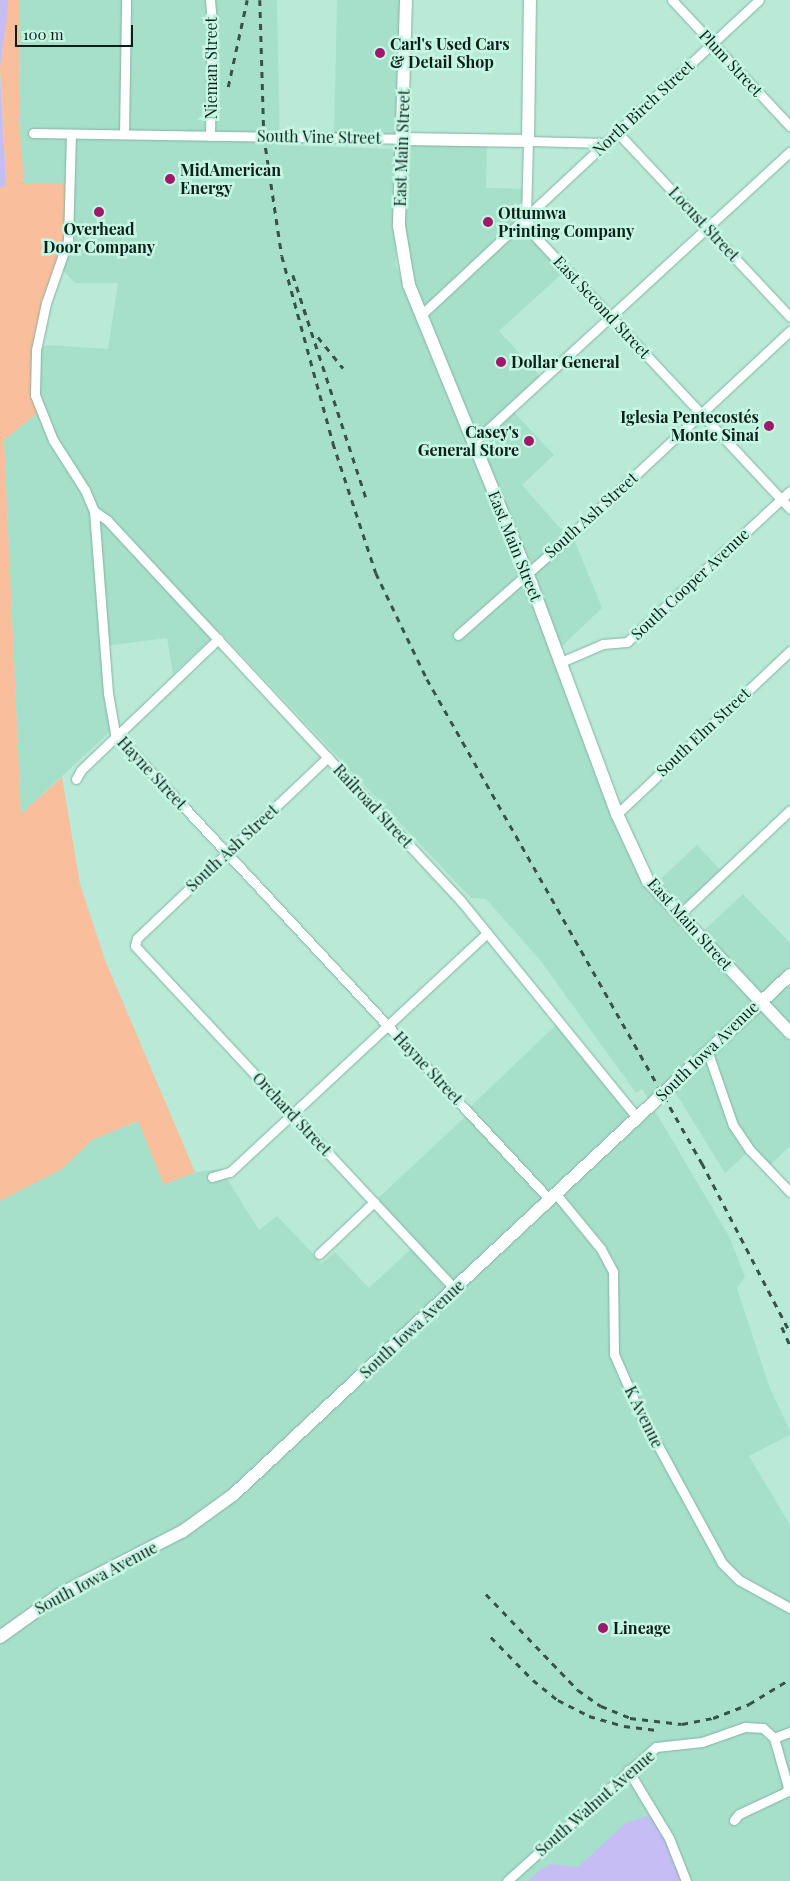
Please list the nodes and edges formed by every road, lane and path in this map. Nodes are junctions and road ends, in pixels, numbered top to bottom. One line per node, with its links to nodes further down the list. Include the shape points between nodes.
1 (126, 0): 12 (street)
2 (210, 0): 13 (street, Nieman Street)
3 (406, 0): 14 (main road, East Main Street)
4 (530, 0): 15 (main road, East Second Street)
5 (672, 0): 7 (street, Plum Street)
6 (760, 0): 7 (street, North Birch Street)
7 (713, 43): 8 (street, Plum Street); 9 (street, North Birch Street)
8 (790, 126)
9 (617, 132): 16 (street, North Birch Street); 19 (street, Locust Street)
10 (33, 133): 11 (street, South Vine Street)
11 (70, 134): 12 (street, South Vine Street); 29 (street, Hayne Street, via 68,240 46,303 36,350 35,395 53,440 74,470)
12 (124, 134): 13 (street, South Vine Street)
13 (210, 136): 14 (street, South Vine Street)
14 (403, 138): 15 (main road, South Vine Street); 20 (main road, East Main Street, via 401,251)
15 (528, 140): 16 (street, South Vine Street); 18 (street, East Second Street)
16 (606, 143): 18 (street, North Birch Street)
17 (790, 152): 19 (street)
18 (526, 217): 20 (street, North Birch Street); 21 (street, East Second Street, via 532,233)
19 (708, 228): 21 (street); 22 (street, Locust Street)
20 (421, 315): 25 (main road, East Main Street)
21 (611, 317): 24 (street, East Second Street); 25 (street)
22 (790, 317)
23 (790, 331): 24 (street, South Ash Street)
24 (700, 414): 27 (street, East Second Street); 30 (street, South Ash Street, via 572,534)
25 (473, 443): 30 (main road, East Main Street)
26 (790, 491): 27 (street, South Cooper Avenue)
27 (781, 499): 28 (street, East Second Street); 34 (street, South Cooper Avenue, via 627,642 603,644)
28 (790, 509)
29 (94, 510): 32 (street, Railroad Street); 35 (street, Hayne Street, via 108,693)
30 (526, 572): 31 (street, South Ash Street); 34 (main road, East Main Street)
31 (458, 635)
32 (218, 639): 35 (street); 36 (street, Railroad Street)
33 (790, 651): 39 (street, South Elm Street)
34 (561, 662): 39 (main road, East Main Street)
35 (116, 735): 37 (street, via 80,770); 40 (street, Hayne Street)
36 (328, 758): 40 (street, South Ash Street); 42 (street, Railroad Street)
37 (76, 779)
38 (790, 810): 41 (street)
39 (618, 814): 41 (main road, East Main Street, via 648,881)
40 (227, 853): 43 (street, South Ash Street); 46 (street, Hayne Street)
41 (678, 916): 45 (main road, East Main Street)
42 (487, 933): 46 (street); 50 (street, Railroad Street)
43 (137, 938): 49 (street, Orchard Street, via 135,946)
44 (790, 975): 45 (main road, South Iowa Avenue)
45 (759, 1001): 47 (main road, East Main Street); 48 (main road, South Iowa Avenue)
46 (388, 1025): 49 (street); 53 (street, Hayne Street)
47 (790, 1033)
48 (708, 1053): 50 (main road, South Iowa Avenue); 52 (street, via 733,1125 750,1150)
49 (292, 1115): 51 (street, via 230,1172); 54 (street, Orchard Street)
50 (636, 1116): 53 (main road, South Iowa Avenue)
51 (212, 1177)
52 (790, 1192)
53 (553, 1197): 56 (main road, South Iowa Avenue); 57 (street, K Avenue, via 601,1249 613,1272 614,1354 642,1417 722,1563 739,1580)
54 (374, 1202): 55 (street); 56 (street, Orchard Street)
55 (319, 1254)
56 (455, 1289): 58 (main road, South Iowa Avenue, via 234,1496 183,1531 60,1594)
57 (790, 1608)
58 (0, 1637)
59 (790, 1732): 60 (street)
60 (774, 1738): 61 (street, South Walnut Avenue, via 763,1728 745,1727 702,1742 667,1744 656,1747); 62 (street, via 789,1782 786,1792 739,1814)
61 (628, 1770): 63 (street, South Walnut Avenue); 64 (street, via 669,1838)
62 (734, 1820)
63 (507, 1881)
64 (686, 1881)

